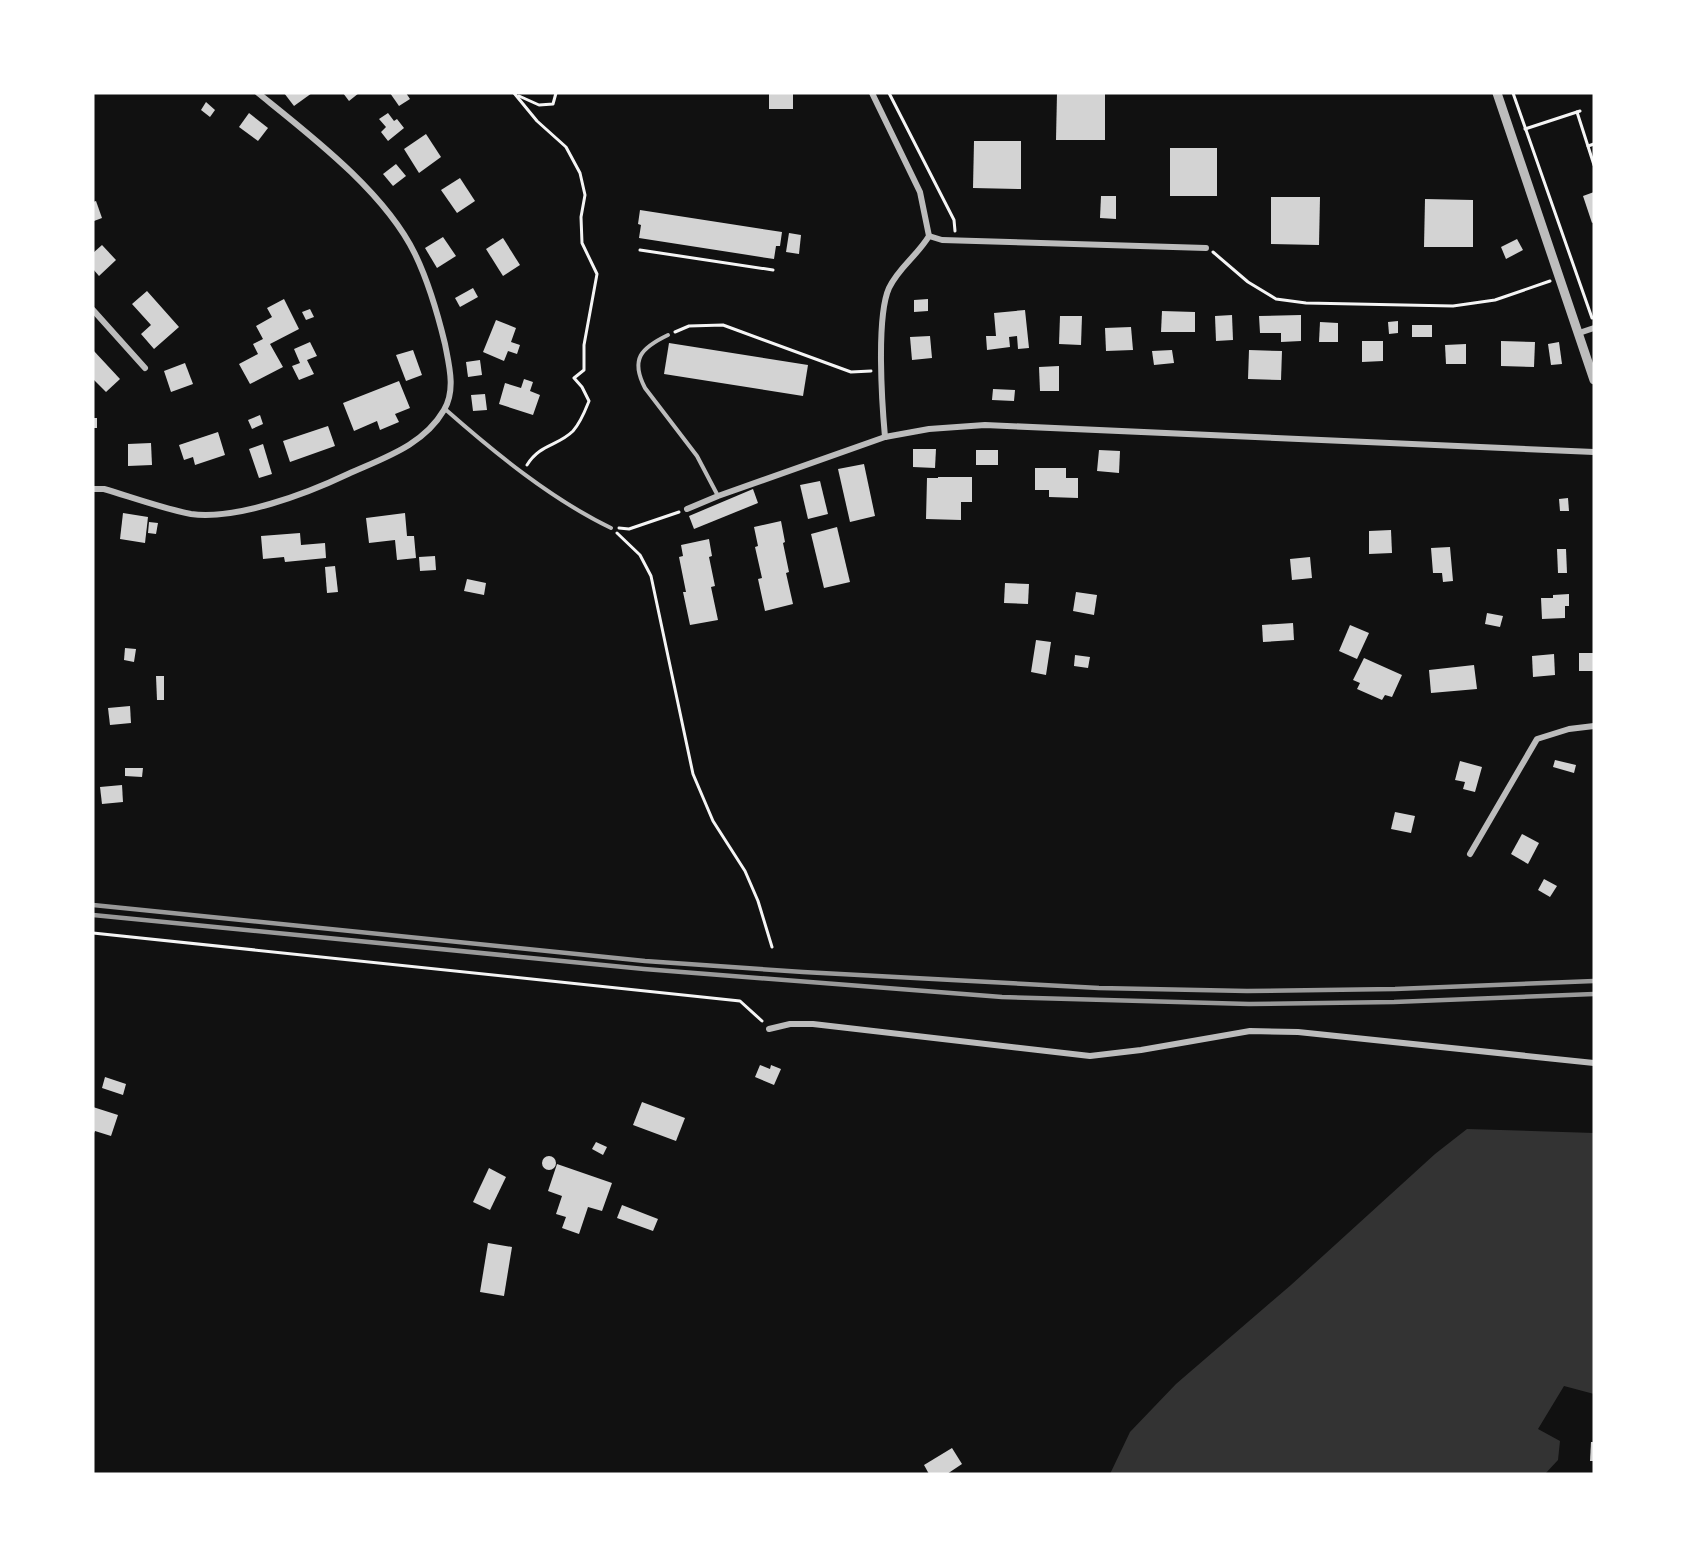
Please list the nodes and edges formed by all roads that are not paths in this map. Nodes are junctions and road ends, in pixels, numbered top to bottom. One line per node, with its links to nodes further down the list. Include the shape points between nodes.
1 (258, 93): 12 (street, via 365,187 392,218 415,254 440,322 450,370)
2 (872, 93): 4 (street, via 920,192)
3 (1497, 93): 8 (street)
4 (929, 236): 5 (street, via 942,240); 13 (street, via 888,290 882,371)
5 (1206, 248)
6 (93, 310): 10 (street)
7 (1594, 326): 8 (street)
8 (1578, 333): 11 (street)
9 (668, 335): 16 (lane, via 642,351 638,359 640,378 697,456)
10 (145, 368)
11 (1594, 380)
12 (445, 409): 15 (street, via 425,433 402,450 337,479 260,507 225,515 191,514); 18 (lane, via 545,489)
13 (885, 437): 14 (street, via 985,425); 16 (street)
14 (1594, 452)
15 (93, 489)
16 (718, 496): 17 (street)
17 (687, 509)
18 (611, 528)
19 (1594, 726): 20 (street, via 1537,739)
20 (1470, 854)
21 (769, 1029): 22 (street, via 813,1024 1090,1056 1250,1031 1298,1032)
22 (1594, 1063)

